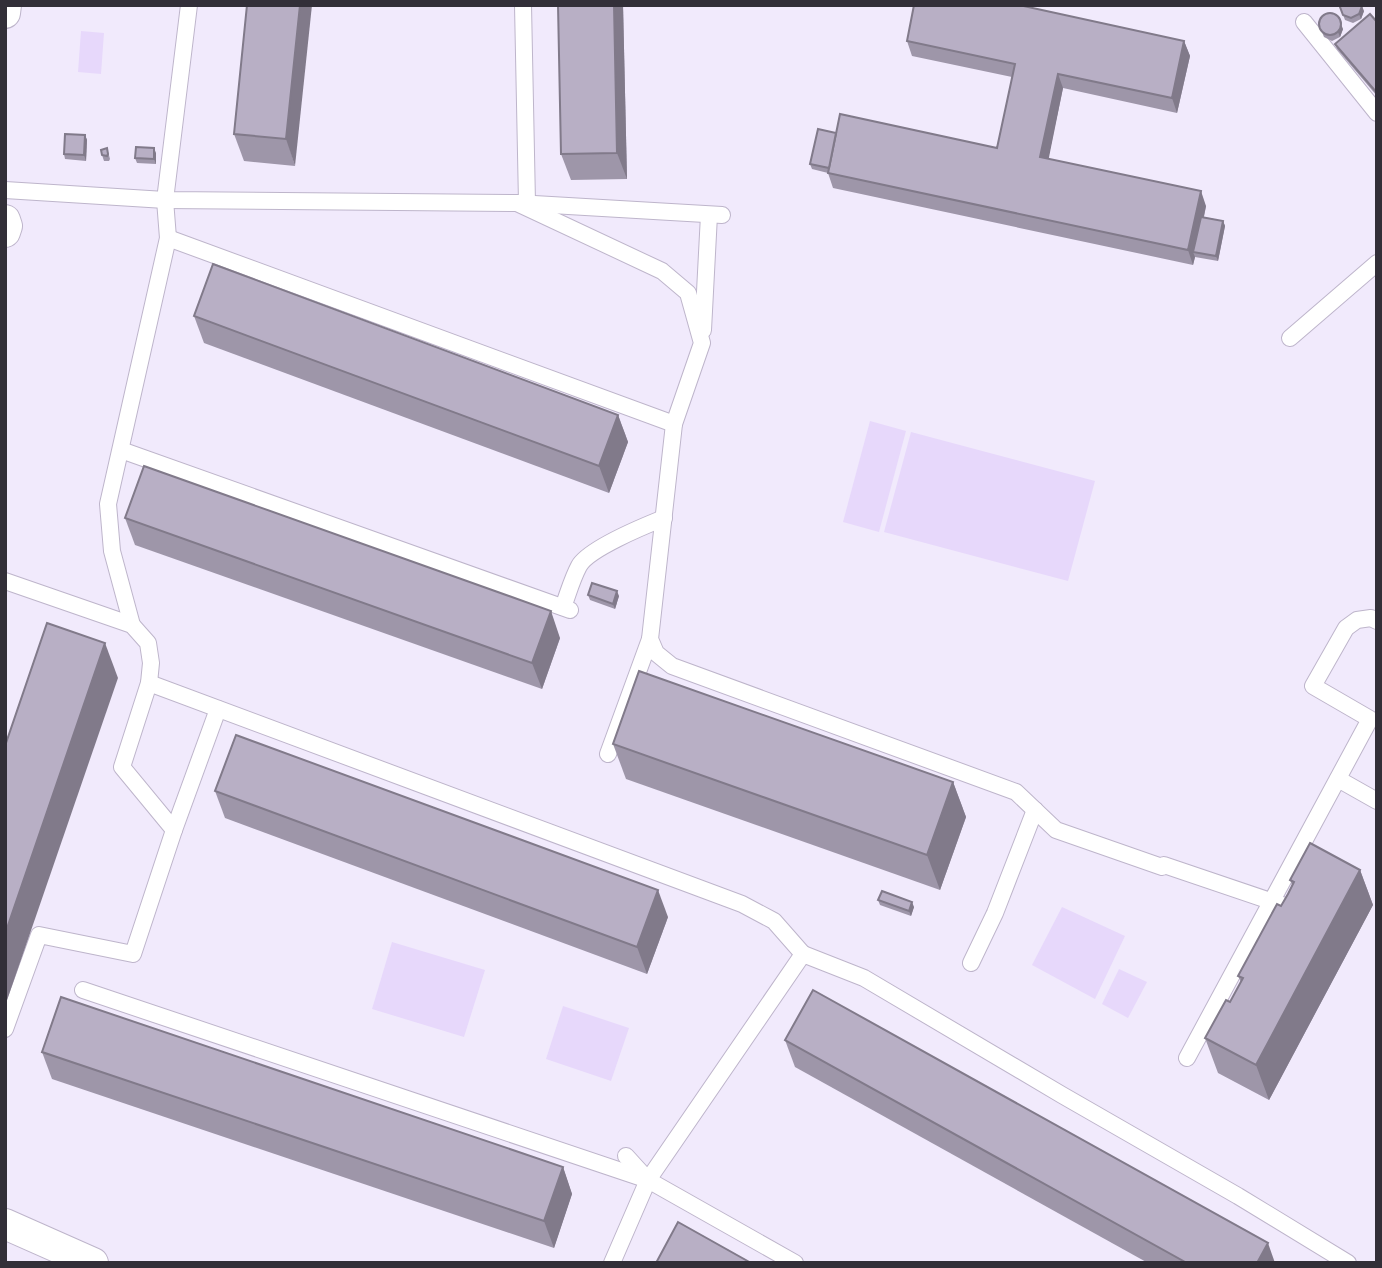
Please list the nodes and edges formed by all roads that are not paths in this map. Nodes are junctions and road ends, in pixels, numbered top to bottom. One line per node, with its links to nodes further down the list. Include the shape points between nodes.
1 (6, 5): 4 (street)
2 (189, 5): 8 (lane)
3 (523, 5): 9 (lane)
4 (5, 13)
5 (1304, 22): 6 (lane)
6 (1377, 113)
7 (5, 190): 8 (lane)
8 (165, 200): 9 (lane); 12 (lane)
9 (522, 203): 15 (lane, via 662,271 688,293); 15 (lane, via 715,215)
10 (5, 220): 11 (street)
11 (5, 232)
12 (168, 238): 16 (lane); 17 (lane)
13 (1377, 263): 14 (lane)
14 (1290, 338)
15 (702, 343): 16 (lane)
16 (674, 424): 18 (lane)
17 (121, 450): 18 (lane, via 566,609 580,564 628,533); 21 (lane, via 108,503 112,551)
18 (664, 519): 22 (lane)
19 (5, 581): 21 (lane)
20 (1377, 621): 26 (lane, via 1357,620 1346,628 1313,687 1370,719)
21 (132, 625): 23 (lane, via 148,643)
22 (650, 639): 25 (lane); 28 (lane, via 656,653 672,666 1016,792)
23 (149, 683): 24 (lane); 29 (lane, via 122,766)
24 (218, 709): 29 (lane); 31 (lane, via 742,904 774,921)
25 (608, 754)
26 (1338, 779): 27 (lane); 30 (lane)
27 (1377, 801)
28 (1035, 810): 30 (lane, via 1056,830); 32 (lane)
29 (174, 830): 34 (lane, via 133,954 39,935)
30 (1279, 904): 35 (lane)
31 (803, 954): 37 (lane); 42 (lane, via 864,978)
32 (971, 963)
33 (83, 990): 37 (lane)
34 (5, 1029)
35 (1187, 1058)
36 (626, 1156): 37 (lane)
37 (648, 1180): 40 (lane); 41 (lane)
38 (5, 1224): 39 (street)
39 (93, 1263)
40 (612, 1263)
41 (795, 1263)
42 (1348, 1263)

